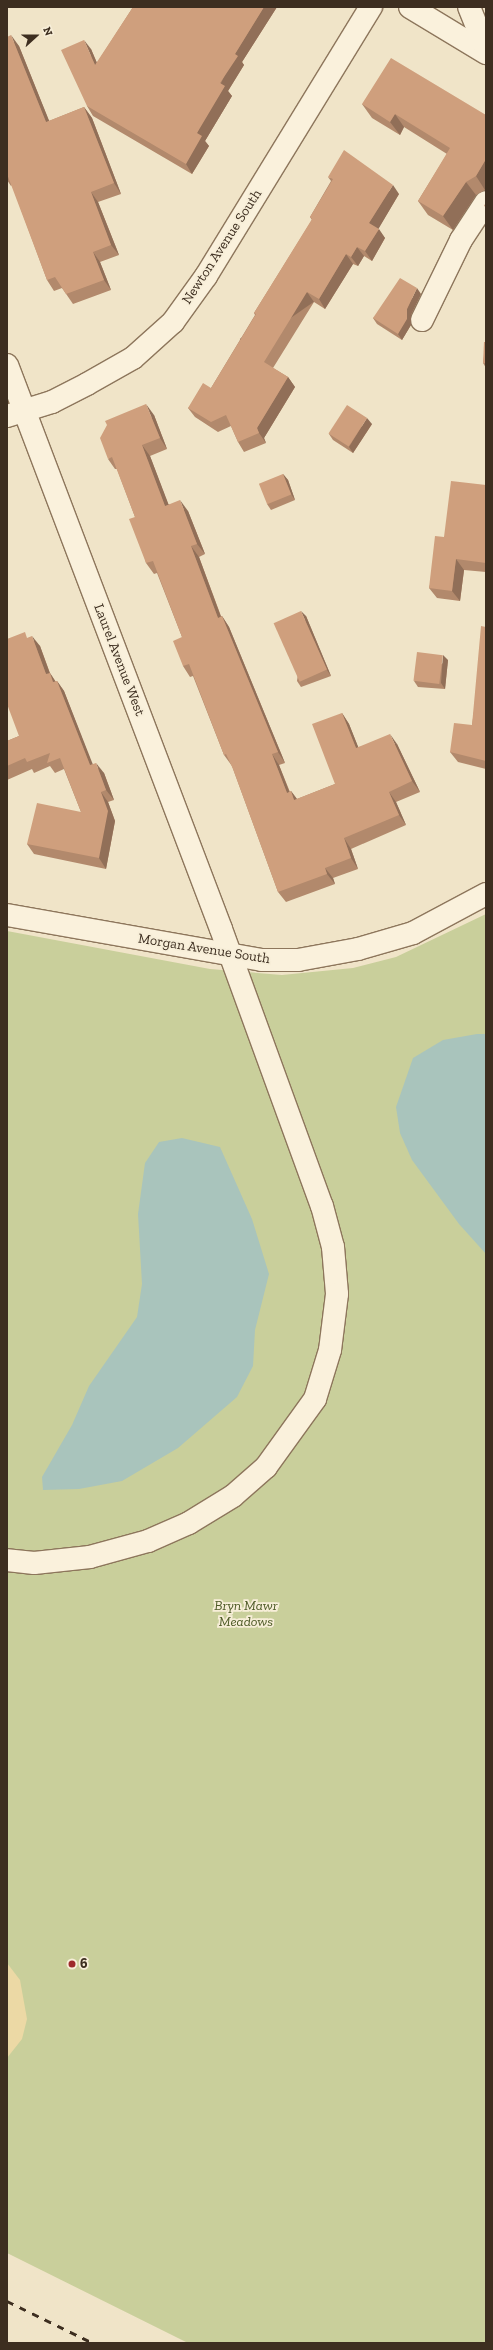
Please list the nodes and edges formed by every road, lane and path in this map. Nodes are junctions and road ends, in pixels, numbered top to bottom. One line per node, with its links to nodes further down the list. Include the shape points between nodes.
1 (371, 7): 9 (street, Newton Avenue South, via 206,276 173,322 133,358 80,388)
2 (410, 7): 5 (street)
3 (469, 7): 4 (street)
4 (486, 49)
5 (486, 53)
6 (486, 202): 7 (street, via 461,240)
7 (422, 320)
8 (7, 365): 9 (street, Laurel Avenue West)
9 (16, 414): 12 (street, Laurel Avenue West)
10 (486, 894): 12 (street, Morgan Avenue South, via 414,933 358,949 298,960)
11 (7, 915): 12 (street, Morgan Avenue South)
12 (231, 955): 13 (street, Laurel Avenue West, via 322,1206 333,1247 336,1301 330,1350 315,1399 266,1467 233,1496 189,1523 148,1541 90,1557 34,1563)
13 (7, 1560)

